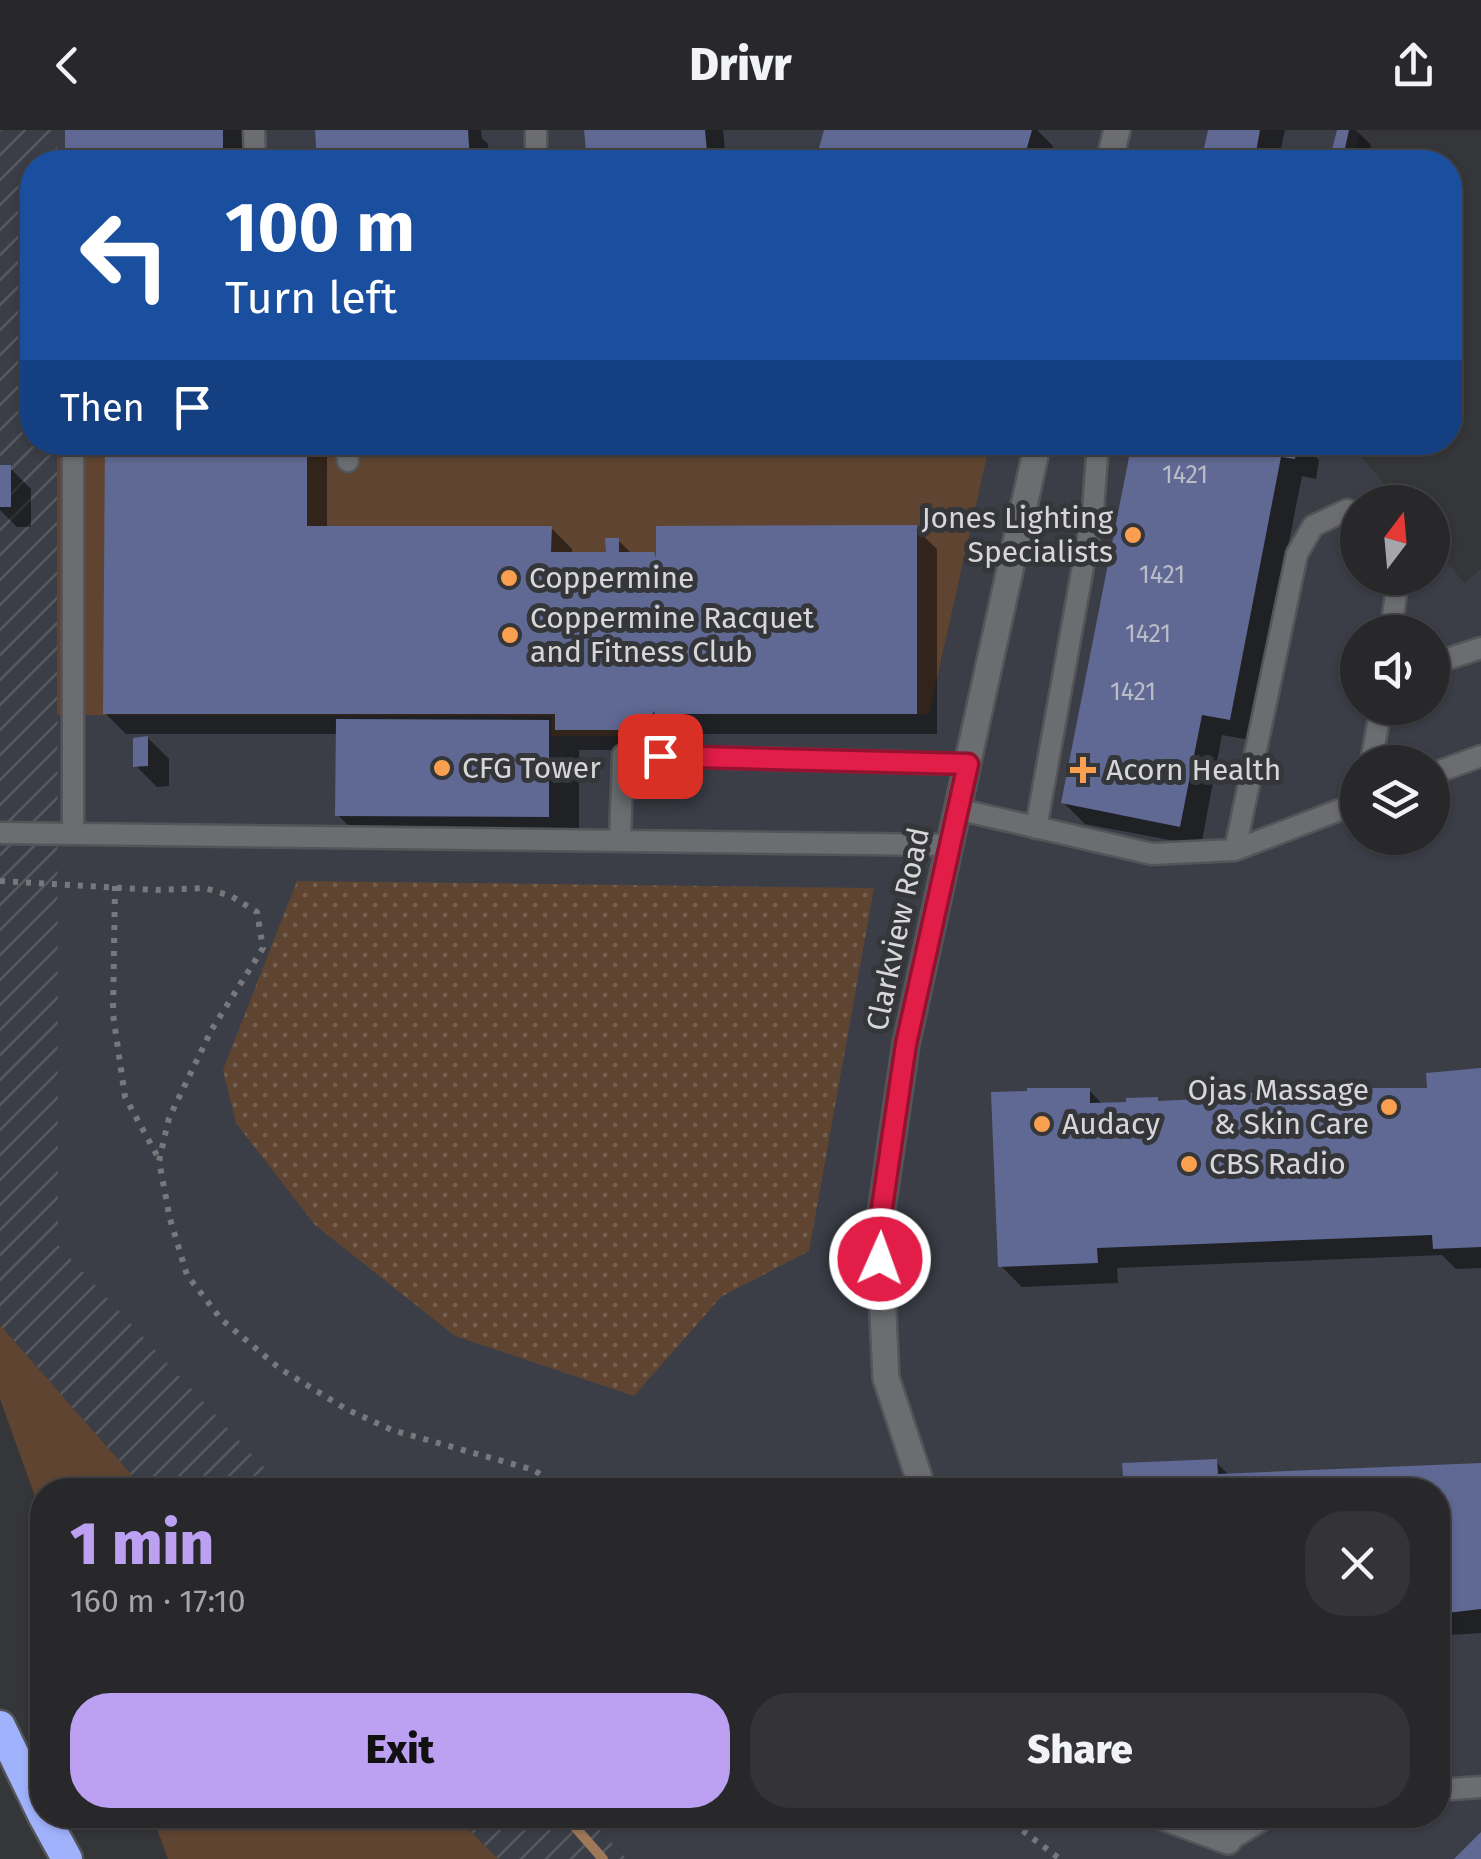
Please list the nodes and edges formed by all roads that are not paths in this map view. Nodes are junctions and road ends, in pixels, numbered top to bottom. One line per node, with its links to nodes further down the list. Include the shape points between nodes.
1 (73, 455): 14 (lane)
2 (1035, 455): 8 (street, Clarkview Road)
3 (1097, 455): 12 (lane, via 1093,511)
4 (1340, 513): 17 (lane, via 1313,526 1296,554)
5 (1481, 648): 6 (lane)
6 (1450, 658)
7 (1481, 756): 9 (lane)
8 (968, 764): 10 (street, Clarkview Road); 15 (lane, via 623,755)
9 (1450, 767)
10 (957, 810): 12 (lane); 16 (street, Clarkview Road)
11 (1340, 810): 17 (lane)
12 (1036, 828): 17 (lane, via 1152,854)
13 (0, 833): 14 (lane)
14 (73, 834): 15 (lane)
15 (620, 840): 16 (lane)
16 (948, 845): 18 (street, Clarkview Road, via 906,1044 879,1228 886,1378)
17 (1234, 850)
18 (919, 1478)
19 (0, 1726): 20 (highway)
20 (30, 1787)
21 (1481, 1788): 22 (lane)
22 (1450, 1789)
23 (51, 1828): 27 (highway)
24 (1192, 1828): 26 (street)
25 (1250, 1828): 26 (lane)
26 (1228, 1842)
27 (68, 1859)

